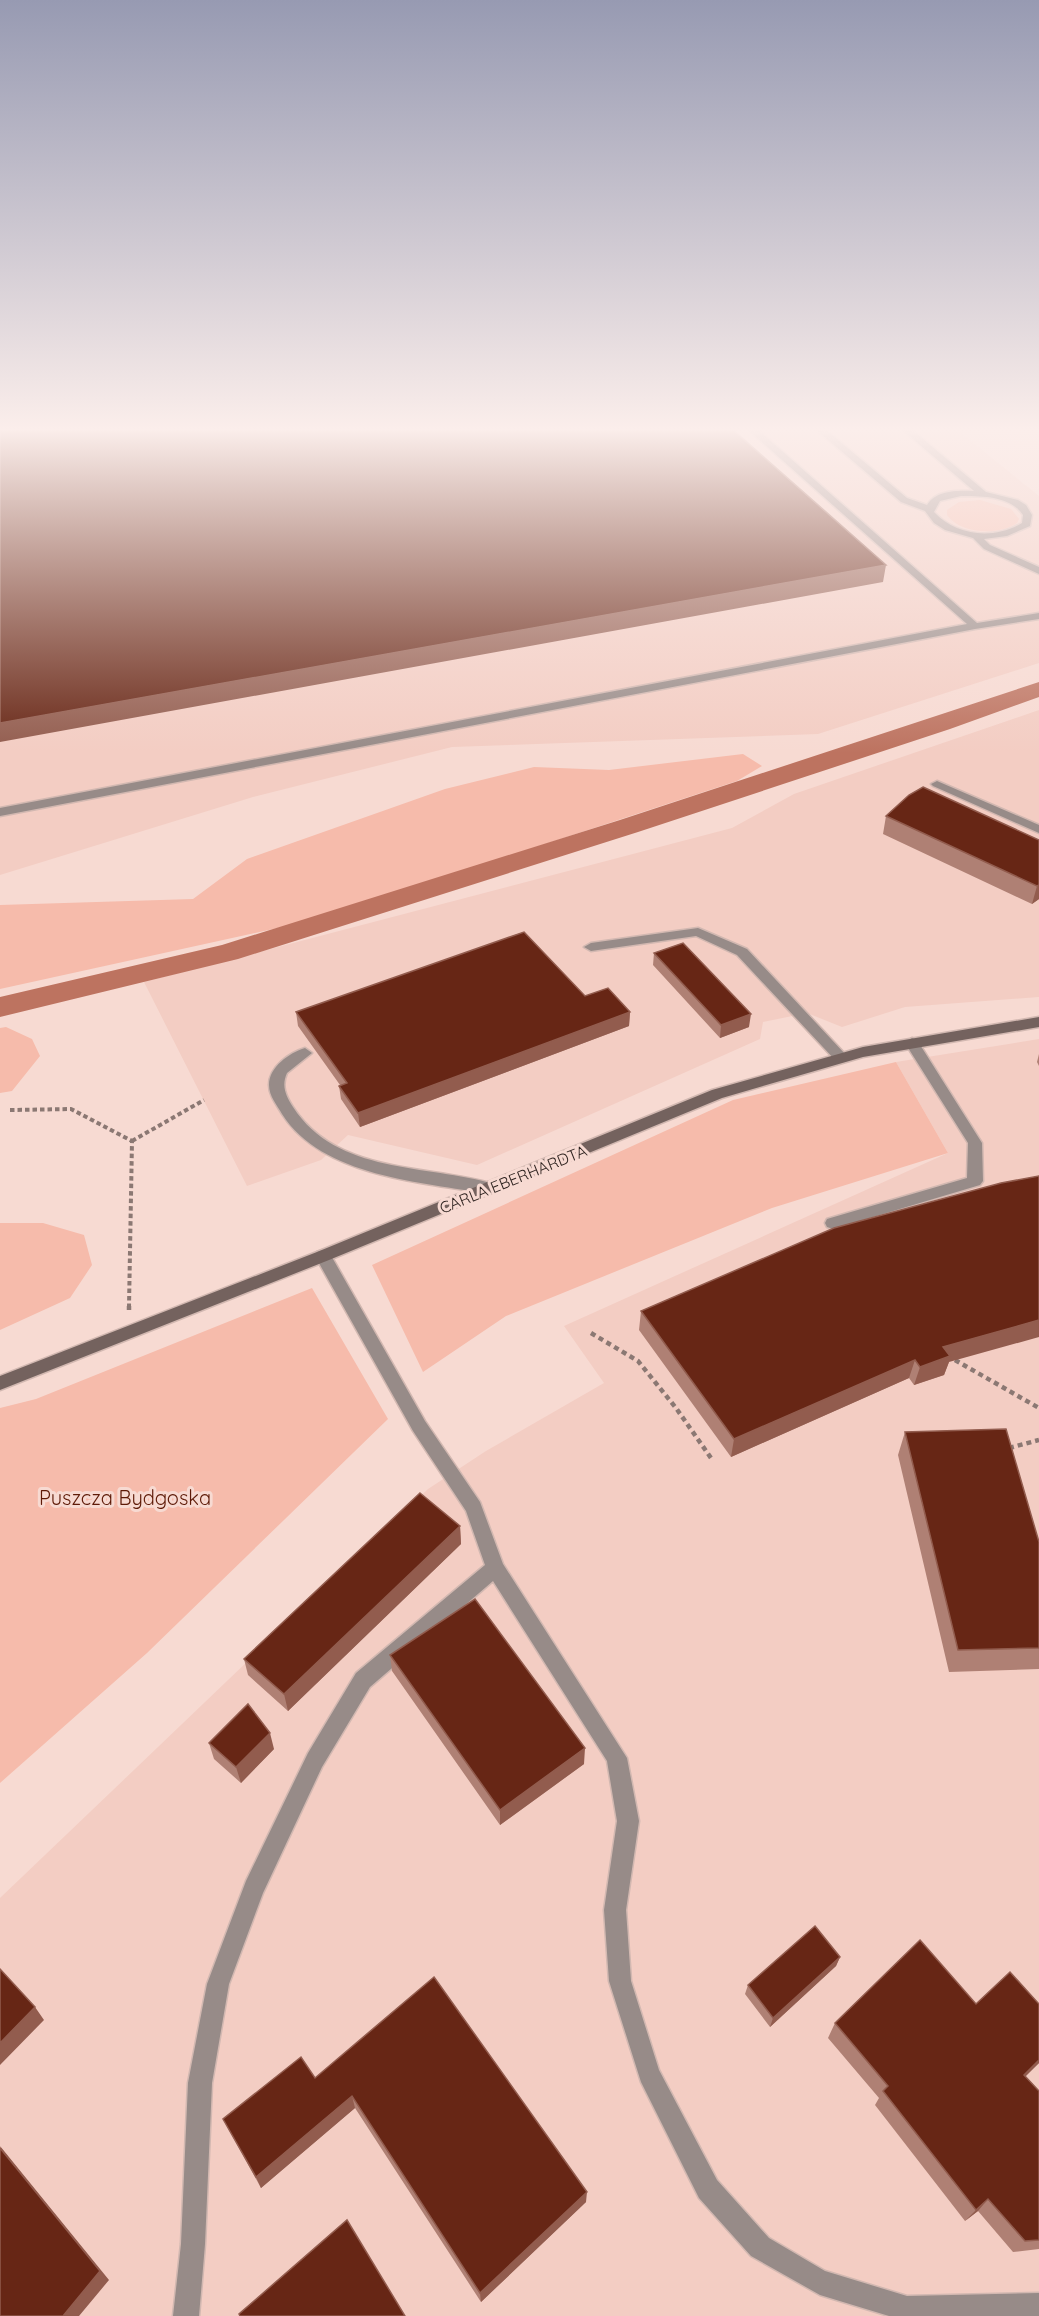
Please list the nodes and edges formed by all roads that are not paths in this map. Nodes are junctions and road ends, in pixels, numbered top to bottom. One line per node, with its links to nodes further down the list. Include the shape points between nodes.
1 (873, 536): 5 (lane)
2 (976, 536): 3 (lane, via 987,547)
3 (1039, 571)
4 (1039, 616): 5 (lane)
5 (975, 626): 7 (lane)
6 (937, 784): 8 (lane)
7 (0, 812)
8 (1039, 829)
9 (591, 947): 13 (lane, via 698,932 742,952)
10 (1039, 1022): 11 (street, CARLA EBERHARDTA)
11 (912, 1043): 13 (street, CARLA EBERHARDTA); 15 (lane, via 975,1143 975,1180)
12 (304, 1053): 14 (lane, via 286,1062 276,1078 278,1093 293,1120 314,1140 349,1158 387,1169)
13 (841, 1058): 14 (street, CARLA EBERHARDTA, via 717,1094)
14 (489, 1188): 16 (street, CARLA EBERHARDTA)
15 (834, 1223)
16 (323, 1256): 17 (street, CARLA EBERHARDTA); 18 (lane, via 419,1426 474,1508)
17 (0, 1383)
18 (495, 1568): 19 (lane, via 617,1758 628,1821 615,1910 620,1981 649,2074 708,2189 760,2247 820,2282 908,2309); 20 (lane, via 363,1680 315,1760 254,1889 218,1984 200,2083)
19 (1039, 2306)
20 (186, 2316)

